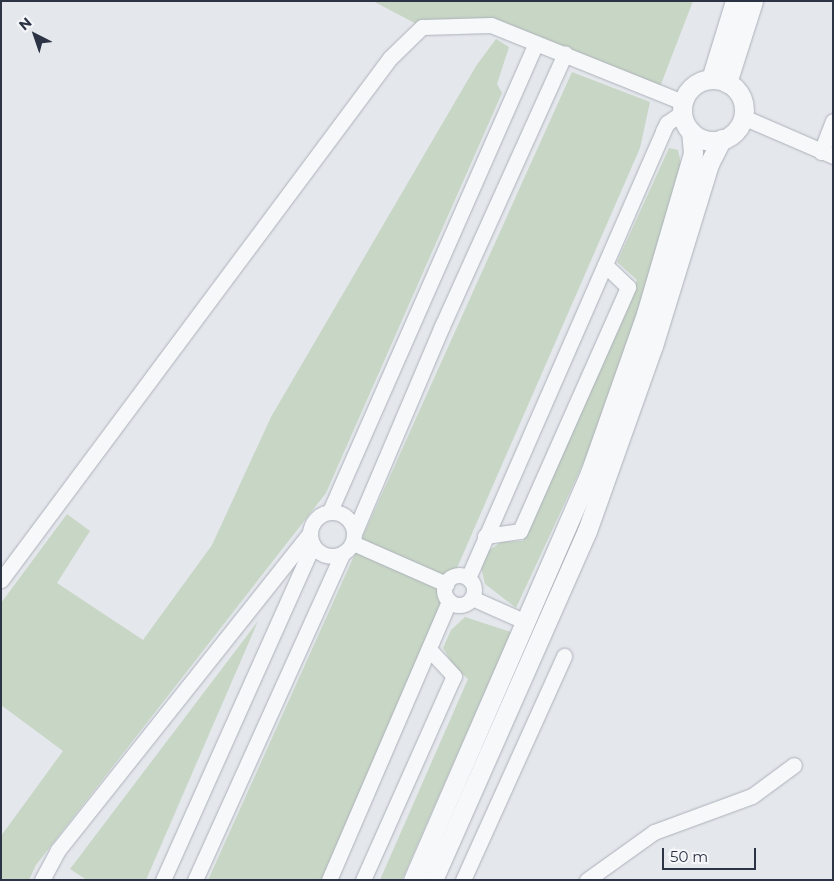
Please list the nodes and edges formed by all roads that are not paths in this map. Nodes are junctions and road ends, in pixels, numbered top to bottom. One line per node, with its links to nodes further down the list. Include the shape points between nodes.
1 (735, 1): 5 (street)
2 (752, 1): 5 (street)
3 (536, 43): 4 (street); 13 (street); 19 (street, via 492,25 422,27 390,58)
4 (565, 54): 6 (street); 15 (street, via 442,326)
5 (719, 81): 6 (street, via 694,86); 7 (street, via 740,97)
6 (683, 107): 9 (street); 12 (street, via 667,123)
7 (743, 117): 10 (street, via 739,126); 11 (street)
8 (833, 121): 11 (street)
9 (691, 132): 10 (street, via 706,140); 23 (street, via 693,153 646,314 590,473)
10 (722, 139): 33 (street, via 708,164 653,346 587,531)
11 (827, 154)
12 (605, 265): 14 (street); 14 (street, via 628,287 520,530)
13 (330, 511): 15 (street, via 345,515); 16 (street, via 316,518)
14 (485, 536): 18 (street)
15 (354, 537): 17 (street); 20 (street)
16 (311, 539): 17 (street, via 329,556); 27 (street, via 58,850); 28 (street)
17 (342, 554): 29 (street)
18 (468, 578): 20 (street, via 455,576); 21 (street, via 474,587)
19 (1, 580)
20 (446, 584): 22 (street, via 445,594)
21 (472, 598): 22 (street, via 465,604); 23 (street)
22 (449, 601): 24 (street)
23 (526, 622): 32 (street)
24 (430, 650): 30 (street); 31 (street, via 454,676)
25 (564, 656): 34 (street)
26 (794, 764): 35 (street, via 752,796 654,832)
27 (42, 880)
28 (163, 880)
29 (196, 880)
30 (329, 880)
31 (363, 880)
32 (413, 880)
33 (433, 880)
34 (463, 880)
35 (587, 880)

